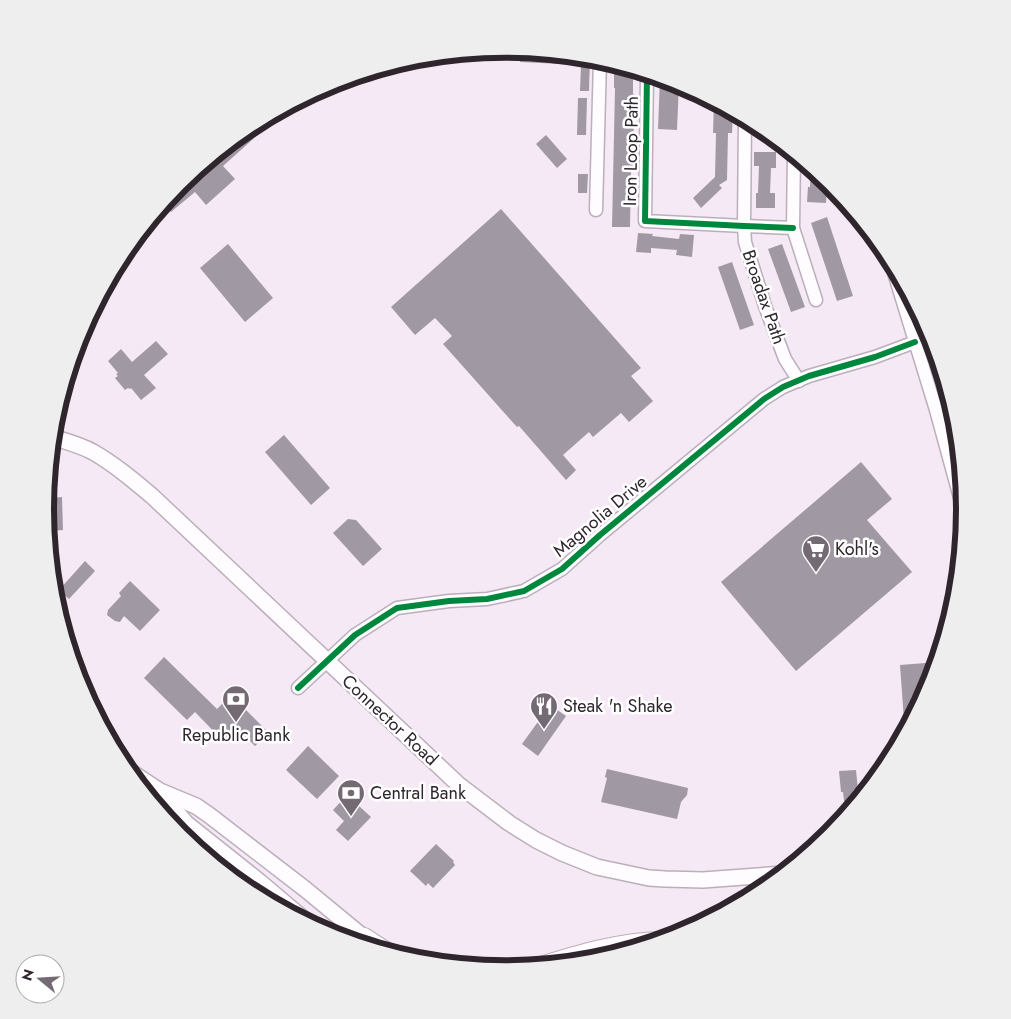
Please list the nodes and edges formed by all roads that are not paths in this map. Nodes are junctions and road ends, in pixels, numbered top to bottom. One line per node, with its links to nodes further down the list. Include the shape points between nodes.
1 (600, 67): 5 (street)
2 (647, 81): 6 (street, Iron Loop Path, via 644,220)
3 (745, 127): 6 (street, Broadax Path)
4 (794, 162): 7 (street)
5 (596, 210)
6 (744, 226): 7 (street); 11 (street, Broadax Path, via 745,242 771,324)
7 (793, 228): 9 (street)
8 (898, 286): 10 (street)
9 (816, 300)
10 (915, 342): 11 (street, Magnolia Drive); 13 (street)
11 (799, 381): 14 (street, Magnolia Drive, via 764,399 562,569 524,591 487,599 397,608 355,635)
12 (59, 440): 14 (main road, Connector Road, via 91,451 130,477)
13 (956, 484)
14 (327, 661): 15 (street, Magnolia Drive); 18 (main road, Connector Road, via 459,785 509,824 560,852 597,866 648,878 703,880)
15 (298, 688)
16 (145, 781): 17 (main road)
17 (160, 792): 19 (main road, via 186,823); 20 (main road, via 196,806 209,815)
18 (771, 875)
19 (287, 905)
20 (364, 938)
21 (626, 945): 22 (highway)
22 (576, 955)

